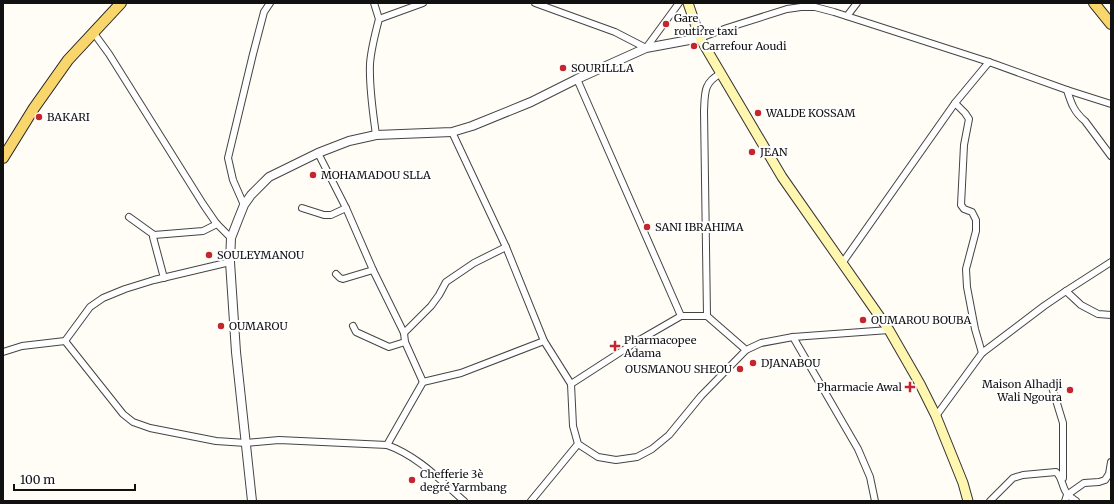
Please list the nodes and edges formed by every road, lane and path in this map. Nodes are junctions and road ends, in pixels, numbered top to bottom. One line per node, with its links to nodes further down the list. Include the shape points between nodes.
1 (121, 3): 13 (main road)
2 (270, 3): 27 (street, via 264,12 228,158 232,180)
3 (374, 3): 11 (street)
4 (423, 3): 11 (street)
5 (535, 3): 15 (street, via 615,32)
6 (679, 3): 15 (street)
7 (688, 3): 14 (main road)
8 (857, 3): 10 (street)
9 (1094, 3): 12 (main road)
10 (847, 16): 14 (street, via 815,7 801,7 780,11); 16 (street)
11 (379, 19): 23 (street, via 370,64)
12 (1111, 24)
13 (93, 32): 26 (main road, via 68,60); 31 (street)
14 (700, 38): 15 (street); 17 (main road)
15 (646, 48): 18 (street)
16 (989, 62): 19 (street); 20 (street)
17 (720, 74): 36 (main road, via 782,177); 44 (street, via 708,83 705,90)
18 (576, 79): 22 (street, via 531,102); 43 (street)
19 (1067, 90): 21 (street); 25 (street, via 1072,106)
20 (955, 103): 36 (street); 54 (street, via 969,119 964,145 961,205 972,212 976,220 976,231 966,269 967,287)
21 (1111, 104)
22 (452, 132): 23 (street); 34 (street)
23 (376, 135): 24 (street, via 349,141)
24 (318, 153): 27 (street, via 269,177); 29 (street)
25 (1111, 156)
26 (3, 158)
27 (244, 205): 33 (street)
28 (302, 208): 29 (street, via 330,215)
29 (346, 208): 38 (street)
30 (129, 217): 32 (street)
31 (217, 224): 32 (street, via 203,231); 33 (street)
32 (154, 235): 40 (street, via 152,237)
33 (231, 238): 35 (street)
34 (506, 247): 47 (street, via 474,263 446,282 430,306); 50 (street)
35 (230, 262): 40 (street); 59 (street)
36 (843, 262): 46 (main road)
37 (1111, 262): 41 (street)
38 (373, 270): 39 (street, via 343,279); 47 (street)
39 (336, 274)
40 (164, 278): 49 (street, via 125,289 90,306)
41 (1066, 291): 42 (street, via 1081,305 1098,314); 54 (street)
42 (1111, 315)
43 (680, 316): 44 (street); 56 (street)
44 (707, 316): 52 (street)
45 (353, 326): 51 (street, via 356,332 389,347)
46 (889, 330): 48 (street); 58 (main road)
47 (404, 333): 51 (street)
48 (793, 337): 52 (street, via 761,343); 68 (street, via 858,449 870,477)
49 (65, 341): 53 (street, via 22,346); 59 (street, via 123,414 133,422 150,428 216,441)
50 (544, 341): 55 (street, via 461,373); 56 (street)
51 (405, 342): 55 (street)
52 (746, 350): 60 (street, via 701,396 669,435 652,449 637,457 616,460 598,457)
53 (3, 352)
54 (982, 353): 58 (street)
55 (423, 382): 61 (street)
56 (571, 384): 60 (street, via 573,426)
57 (1052, 387): 63 (street, via 1063,423)
58 (936, 416): 69 (main road)
59 (246, 443): 61 (street, via 278,440); 65 (street)
60 (578, 444): 67 (street)
61 (387, 445): 66 (street, via 415,458)
62 (1111, 462): 64 (street, via 1105,480 1084,483)
63 (1063, 486): 64 (street); 70 (street, via 1056,472 1023,475 1013,478)
64 (1067, 494): 71 (street); 72 (street)
65 (252, 501)
66 (464, 501)
67 (531, 501)
68 (875, 501)
69 (968, 501)
70 (990, 501)
71 (1065, 501)
72 (1076, 501)

